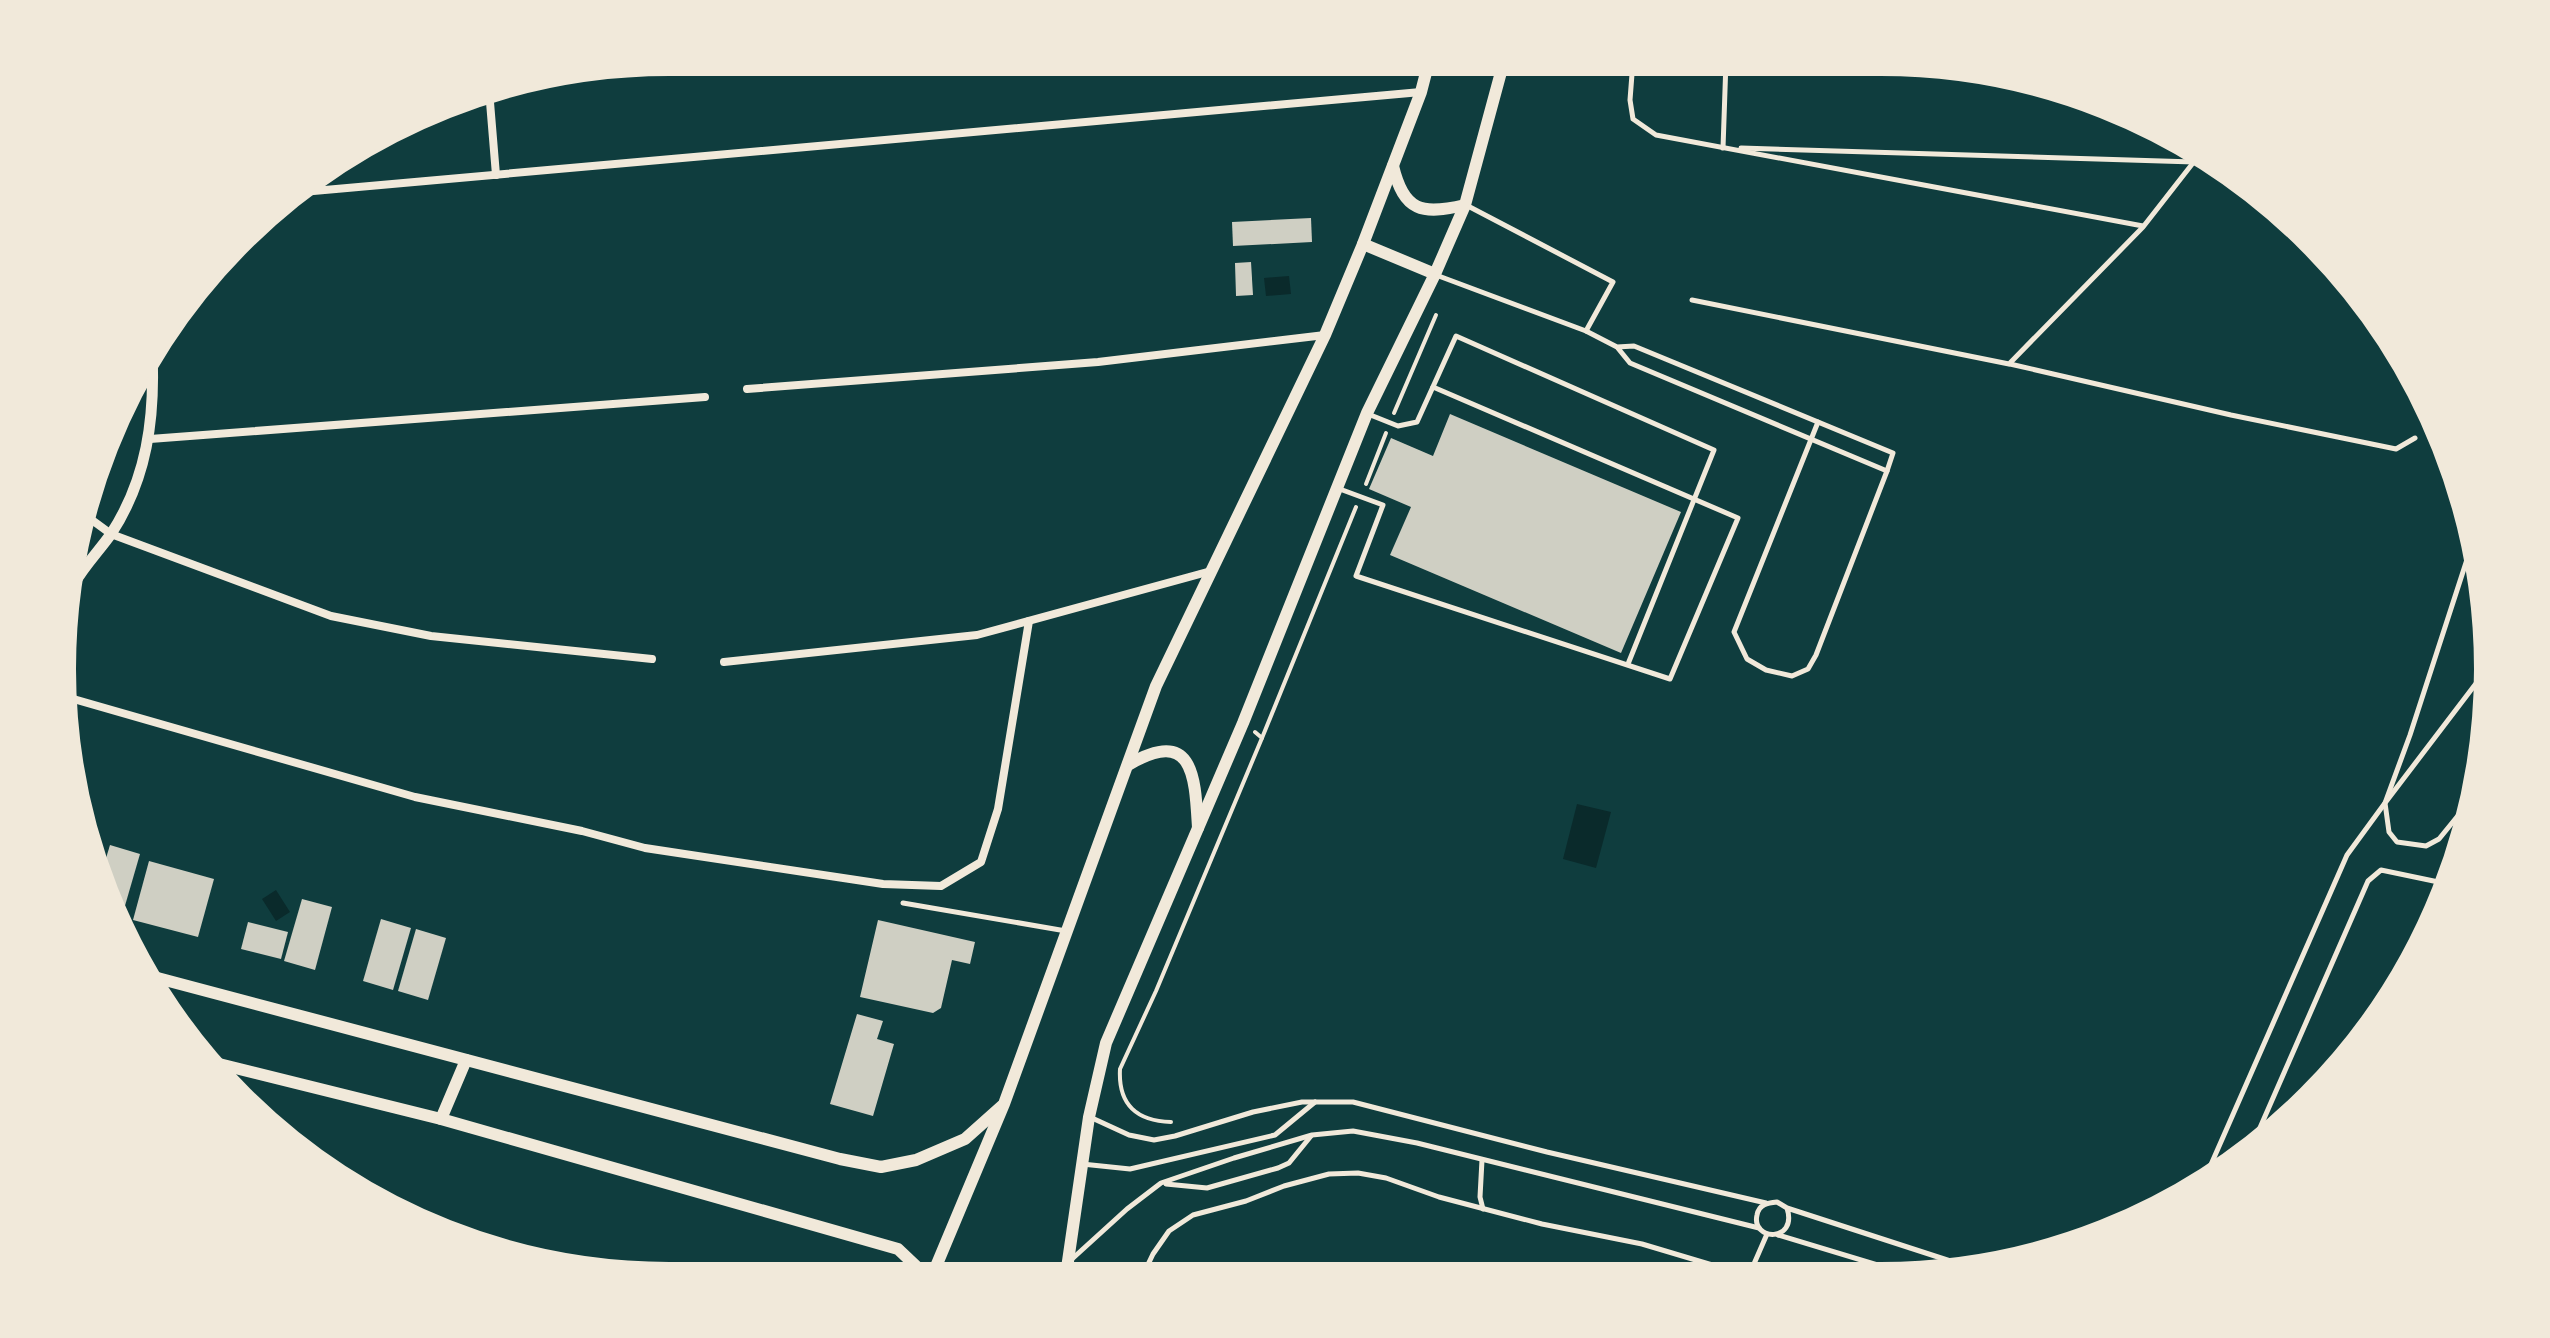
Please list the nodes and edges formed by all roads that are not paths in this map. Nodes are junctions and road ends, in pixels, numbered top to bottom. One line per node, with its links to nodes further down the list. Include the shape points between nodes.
1 (1426, 74): 5 (main road)
2 (1500, 74): 13 (main road)
3 (1632, 74): 7 (lane, via 1633,119 1656,135)
4 (1726, 74): 7 (lane)
5 (1421, 92): 10 (main road); 11 (street)
6 (490, 102): 11 (street)
7 (1723, 148): 8 (lane); 14 (lane)
8 (2191, 162)
9 (2193, 163): 14 (lane)
10 (1393, 166): 13 (main road, via 1401,194 1413,205 1430,210); 15 (main road)
11 (496, 175): 12 (street)
12 (315, 191)
13 (1465, 205): 16 (main road); 18 (lane, via 1613,282)
14 (2143, 227): 21 (lane)
15 (1363, 244): 16 (main road); 19 (main road)
16 (1435, 274): 18 (lane); 26 (main road)
17 (1692, 300): 21 (lane)
18 (1586, 331): 20 (lane)
19 (1325, 335): 24 (street, via 1098,362); 37 (main road)
20 (1617, 347): 27 (lane, via 1634,346); 30 (lane, via 1630,363)
21 (2009, 364): 28 (lane, via 2396,449)
22 (151, 376): 29 (street)
23 (1433, 387): 26 (lane, via 1417,422 1398,426); 33 (lane); 33 (lane, via 1456,336 1714,450)
24 (747, 389)
25 (705, 397): 29 (street)
26 (1367, 413): 32 (main road)
27 (1818, 422): 30 (lane); 31 (lane, via 1893,453)
28 (2415, 438)
29 (150, 439): 35 (street, via 141,472)
30 (1810, 439): 31 (lane); 31 (lane, via 1734,632 1747,659 1766,670 1792,676 1808,669)
31 (1887, 471)
32 (1336, 487): 42 (lane, via 1383,505 1356,576); 48 (main road)
33 (1694, 499): 42 (lane); 42 (lane, via 1738,518 1670,679)
34 (93, 521): 35 (street)
35 (111, 534): 38 (street); 40 (street, via 331,616 431,636)
36 (2466, 562): 46 (lane)
37 (1211, 571): 39 (street); 45 (main road, via 1156,686)
38 (82, 574)
39 (1029, 621): 41 (street, via 977,635); 44 (street, via 998,809 981,862 941,886 883,884 645,848 415,797)
40 (652, 659)
41 (724, 662)
42 (1628, 664)
43 (2476, 684): 46 (lane)
44 (75, 699)
45 (1128, 765): 48 (main road, via 1155,753 1184,757 1195,783); 51 (main road)
46 (2385, 803): 47 (lane, via 2389,832 2397,842 2426,846); 63 (lane, via 2347,855)
47 (2458, 816)
48 (1198, 831): 57 (main road, via 1106,1043)
49 (2436, 882): 59 (lane, via 2381,870 2368,881)
50 (903, 903): 51 (lane)
51 (1067, 932): 56 (main road)
52 (162, 979): 53 (main road)
53 (466, 1060): 56 (main road, via 881,1167 916,1160 965,1139); 58 (main road)
54 (226, 1066): 58 (main road)
55 (1316, 1102): 57 (lane, via 1253,1112 1154,1140); 62 (lane, via 1275,1135 1130,1169); 65 (lane, via 1353,1102)
56 (1004, 1104): 73 (main road)
57 (1089, 1117): 62 (main road)
58 (441, 1119): 72 (main road, via 898,1249)
59 (2261, 1126)
60 (1312, 1135): 61 (lane, via 1353,1131); 64 (lane); 64 (lane, via 1289,1163 1278,1168 1207,1188)
61 (1482, 1160): 67 (lane); 68 (lane)
62 (1082, 1164): 74 (main road)
63 (2211, 1165)
64 (1161, 1183): 75 (lane)
65 (1766, 1203): 66 (lane); 68 (lane, via 1758,1209)
66 (1787, 1208): 70 (lane, via 1787,1229); 71 (lane)
67 (1483, 1209): 76 (lane, via 1386,1178 1329,1174 1180,1222); 77 (lane)
68 (1759, 1228): 69 (lane)
69 (1767, 1234): 70 (lane); 78 (lane)
70 (1777, 1235): 79 (lane)
71 (1948, 1260)
72 (914, 1264)
73 (937, 1264)
74 (1068, 1264)
75 (1072, 1264)
76 (1148, 1264)
77 (1709, 1264)
78 (1754, 1264)
79 (1874, 1264)

